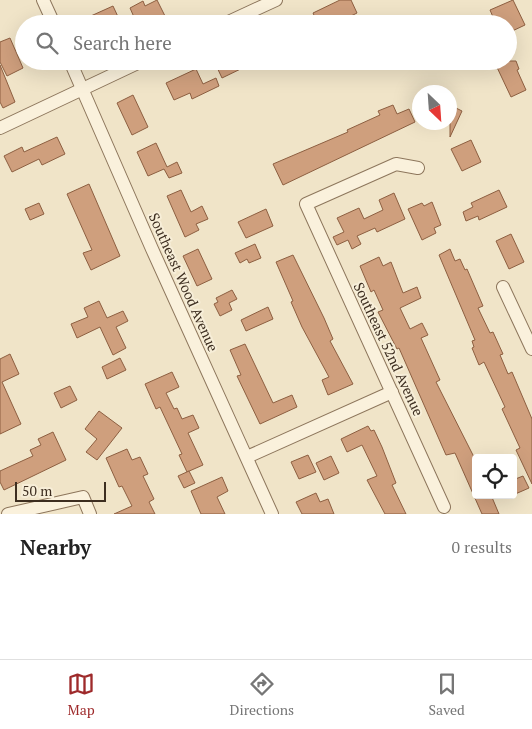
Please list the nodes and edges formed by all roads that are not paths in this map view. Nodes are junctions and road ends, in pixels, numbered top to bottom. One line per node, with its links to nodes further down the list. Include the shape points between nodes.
1 (43, 0): 3 (street)
2 (276, 0): 4 (street)
3 (50, 15)
4 (244, 15)
5 (74, 70): 7 (street, Southeast Wood Avenue)
6 (123, 70): 7 (street)
7 (82, 90): 8 (street); 14 (street, Southeast Wood Avenue)
8 (0, 128)
9 (418, 168): 13 (street, Southeast 52nd Avenue, via 396,164 306,204)
10 (503, 286): 11 (street)
11 (528, 329): 12 (street)
12 (532, 349)
13 (392, 392): 14 (street); 15 (street, Southeast 52nd Avenue)
14 (247, 457): 18 (street, Southeast Wood Avenue)
15 (444, 507)
16 (8, 514): 17 (street, via 82,497)
17 (90, 514)
18 (272, 514)

